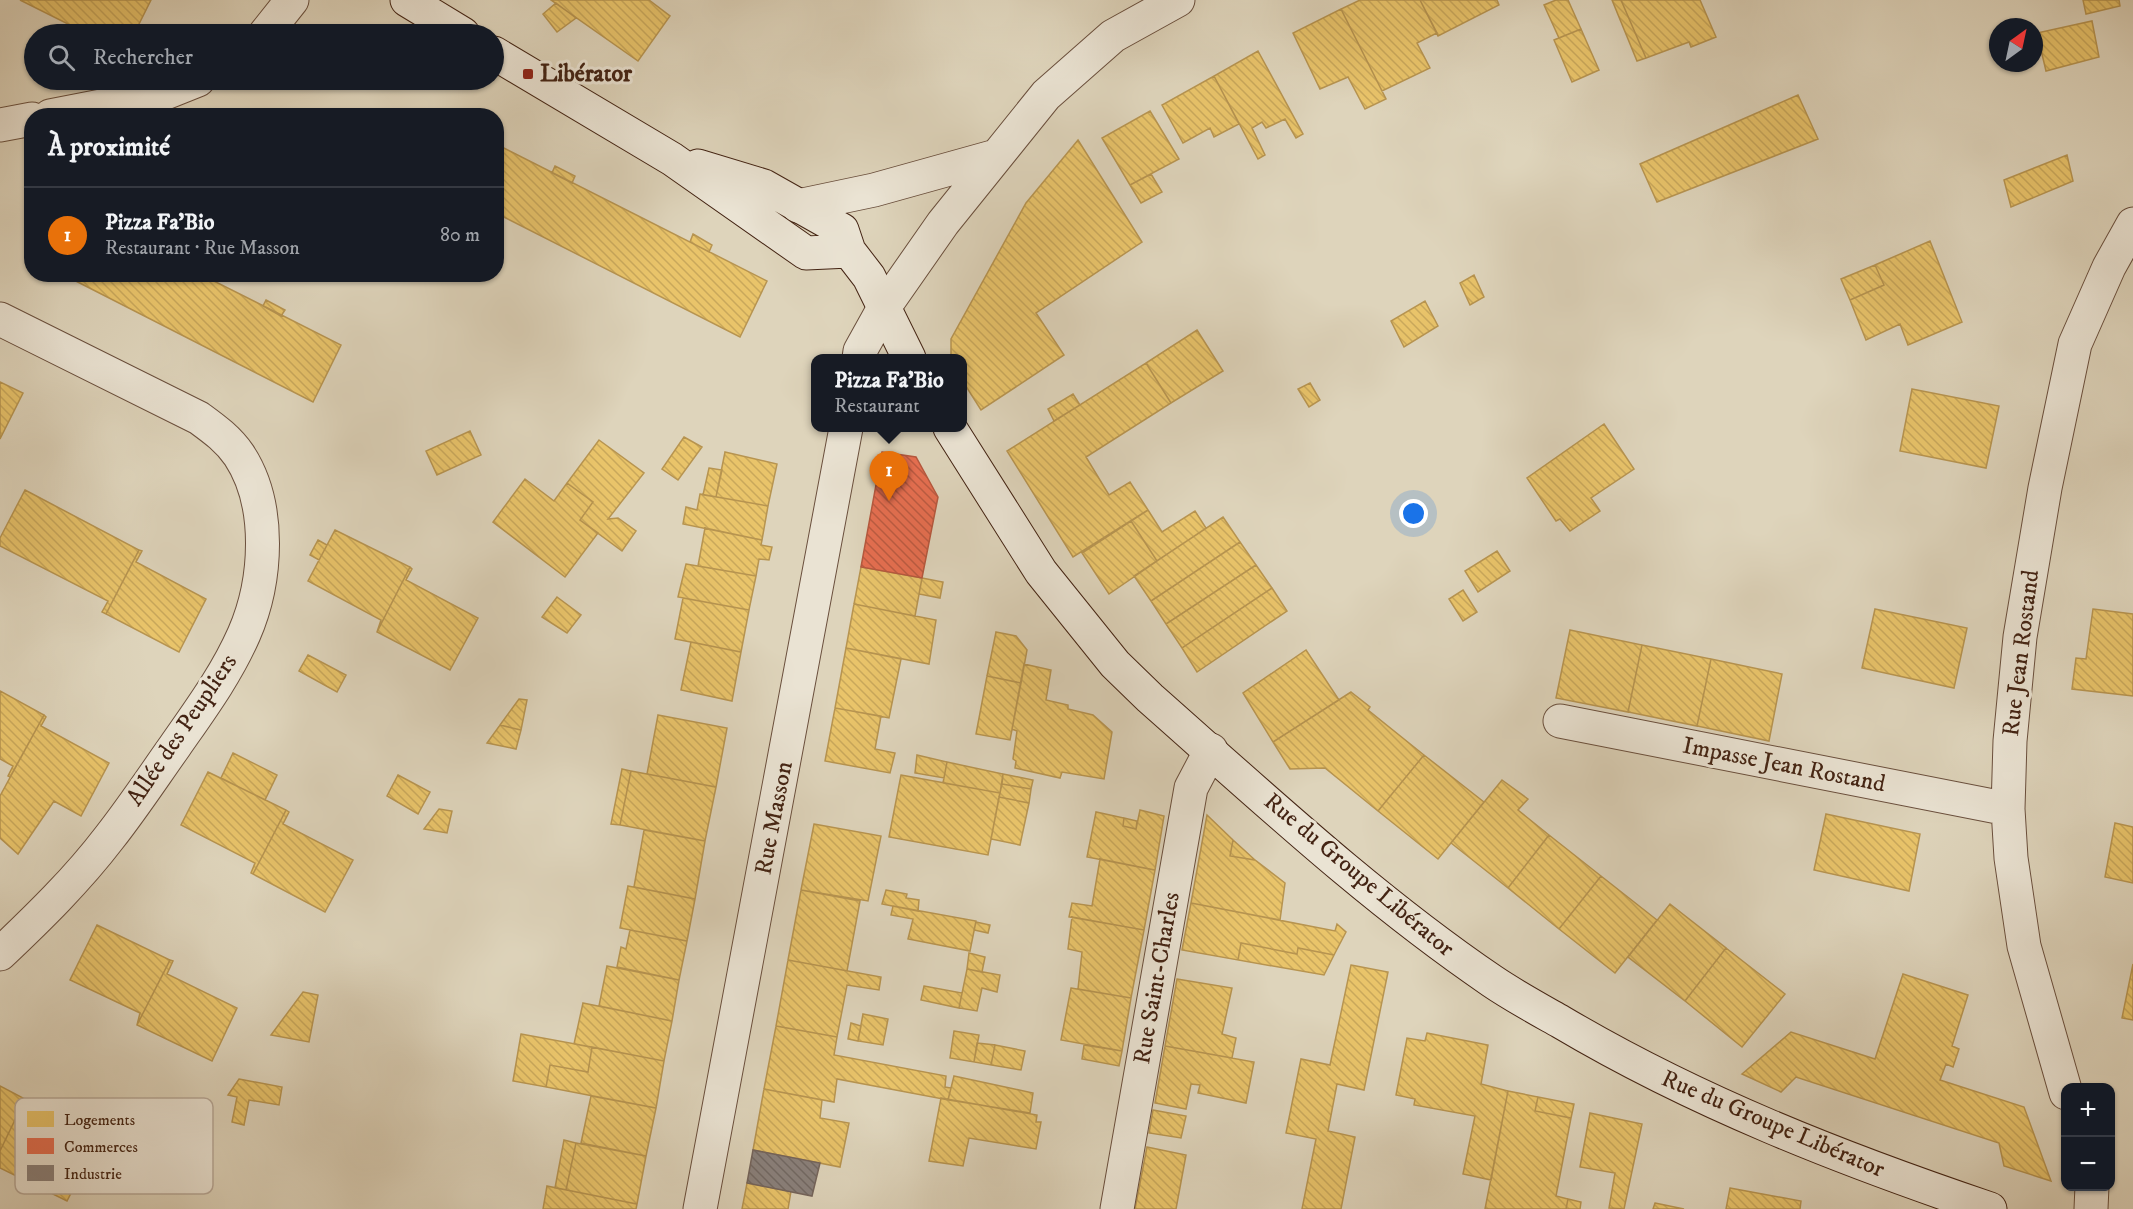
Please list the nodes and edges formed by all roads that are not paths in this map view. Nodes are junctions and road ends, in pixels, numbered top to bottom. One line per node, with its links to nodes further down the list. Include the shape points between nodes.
1 (292, 0): 4 (street)
2 (407, 0): 5 (street)
3 (1165, 3): 11 (street, via 1113,36 1046,95)
4 (273, 24)
5 (447, 24)
6 (504, 59): 12 (street)
7 (173, 90): 8 (street)
8 (91, 108)
9 (24, 120): 10 (street)
10 (0, 125)
11 (996, 156): 13 (street, via 874,190); 16 (street)
12 (672, 159): 13 (street, via 764,186); 15 (street, via 806,253)
13 (798, 206): 15 (street, via 842,230)
14 (2133, 224): 24 (street, Rue Jean Rostand, via 2109,267 2073,355 2020,637)
15 (849, 251): 16 (street)
16 (885, 306): 18 (street); 19 (street)
17 (0, 318): 25 (street, Allée des Peupliers, via 199,418 221,434 239,455 252,483 260,513 261,547 259,586 244,633 217,685 108,840)
18 (860, 354)
19 (907, 354)
20 (845, 432): 28 (street, Rue Masson)
21 (953, 432): 23 (street, Rue du Groupe Libérator, via 1041,572 1076,618 1115,664)
22 (1560, 720): 24 (street, Impasse Jean Rostand)
23 (1211, 750): 29 (street, Rue Saint-Charles, via 1191,788); 30 (street, Rue du Groupe Libérator, via 1376,896 1494,983 1686,1090 1894,1177)
24 (2008, 809): 26 (street, Rue Jean Rostand, via 2024,946)
25 (0, 954)
26 (2063, 1083)
27 (2092, 1191): 31 (street)
28 (700, 1209)
29 (1116, 1209)
30 (1990, 1209)
31 (2091, 1209)

